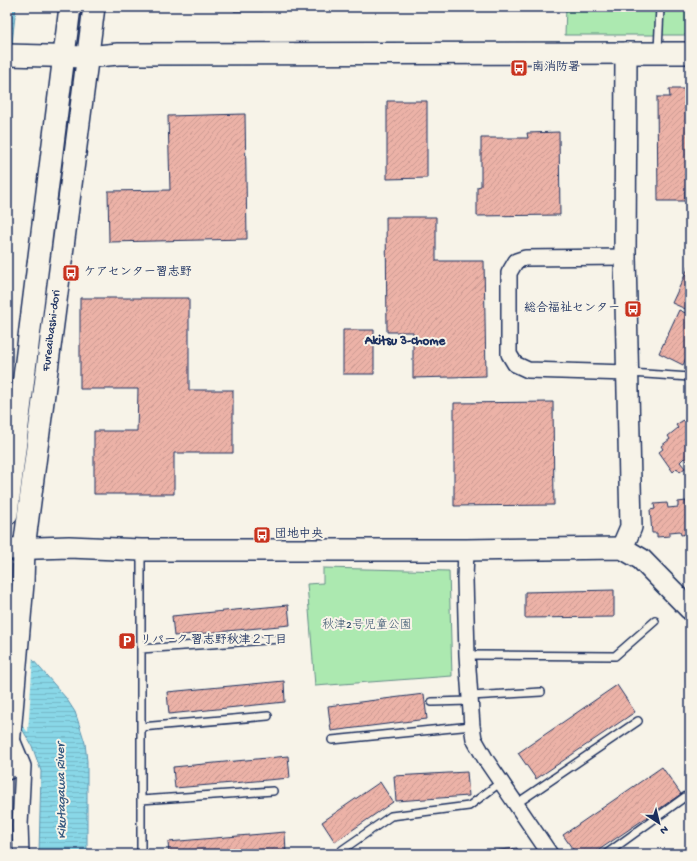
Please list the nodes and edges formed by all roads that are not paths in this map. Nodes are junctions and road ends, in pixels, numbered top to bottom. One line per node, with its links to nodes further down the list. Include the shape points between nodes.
1 (70, 7): 8 (street, Fureaibashi-dori)
2 (94, 7): 9 (street, Fureaibashi-dori)
3 (660, 7): 5 (lane)
4 (626, 53): 5 (street); 9 (street, via 118,54); 10 (street)
5 (658, 53): 6 (street)
6 (690, 53)
7 (7, 55): 8 (street)
8 (63, 57): 9 (street); 13 (street, Fureaibashi-dori)
9 (87, 57): 14 (street, Fureaibashi-dori)
10 (625, 257): 11 (street); 11 (street, via 525,258 516,261 509,273 509,354 515,364 528,370)
11 (628, 372): 12 (lane); 15 (street, via 631,527)
12 (690, 377)
13 (7, 514)
14 (15, 548): 16 (street); 30 (street, Fureaibashi-dori, via 23,583)
15 (622, 548): 17 (street); 18 (street, via 641,559)
16 (141, 550): 17 (street); 21 (lane)
17 (466, 550): 22 (street)
18 (690, 609)
19 (656, 621): 22 (lane, via 615,656)
20 (280, 639): 21 (lane)
21 (141, 649): 29 (lane)
22 (467, 655): 24 (street)
23 (541, 692): 24 (lane)
24 (470, 699): 25 (lane); 28 (street)
25 (432, 702)
26 (268, 716): 29 (lane)
27 (638, 721): 37 (lane)
28 (472, 726): 31 (lane); 33 (street, via 474,739)
29 (141, 727): 36 (lane)
30 (10, 734): 32 (street, Fureaibashi-dori); 39 (street, via 23,766)
31 (332, 740)
32 (7, 769)
33 (501, 782): 37 (street); 38 (lane, via 468,806 391,816)
34 (273, 791): 36 (lane)
35 (688, 794): 42 (lane)
36 (141, 800): 40 (lane)
37 (516, 804): 41 (street)
38 (342, 850)
39 (21, 854)
40 (140, 854)
41 (550, 854)
42 (606, 854)

